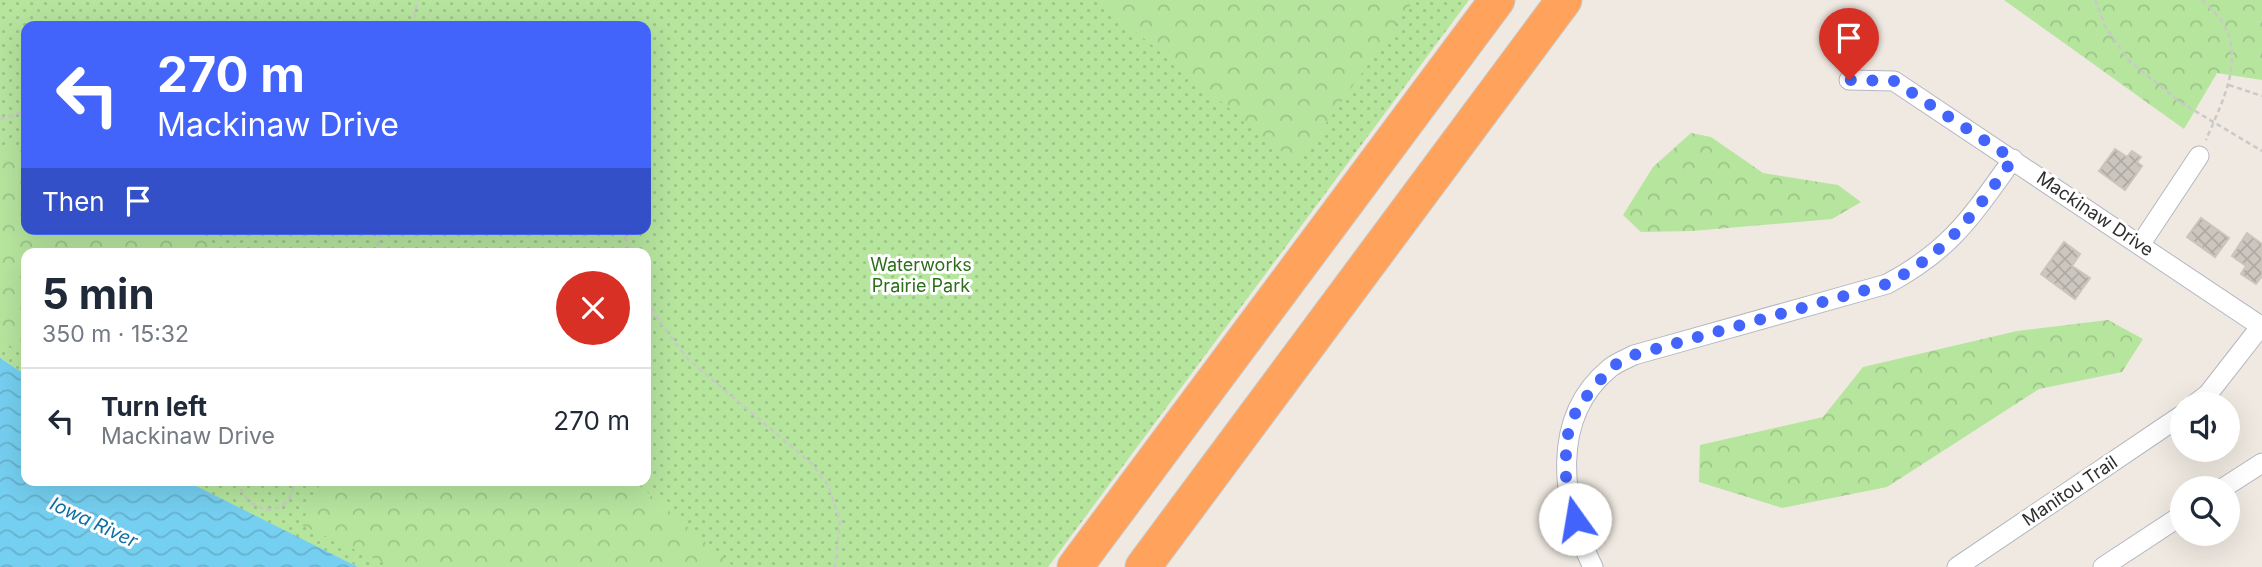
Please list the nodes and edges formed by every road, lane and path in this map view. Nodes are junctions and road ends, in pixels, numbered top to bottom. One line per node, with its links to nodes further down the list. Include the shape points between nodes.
1 (416, 0): 6 (path)
2 (1497, 0): 27 (highway)
3 (1564, 0): 28 (highway)
4 (2095, 0): 12 (path, via 2105,26 2129,61 2180,102)
5 (2202, 0): 8 (path, via 2222,20 2231,44 2233,65)
6 (414, 21)
7 (1849, 80): 15 (street, Mackinaw Drive, via 1894,81)
8 (2228, 84): 9 (path); 12 (path)
9 (2262, 96)
10 (21, 112): 11 (path)
11 (0, 119)
12 (2214, 122): 13 (path); 14 (path)
13 (2262, 151)
14 (2199, 156): 16 (street)
15 (2013, 159): 16 (street, Mackinaw Drive); 29 (street, via 1941,250 1887,284 1634,355 1611,367 1577,408 1567,437 1565,472 1581,542)
16 (2140, 245): 18 (street, Mackinaw Drive)
17 (651, 304): 26 (path, via 688,359 812,464 828,485 840,522)
18 (2262, 327): 19 (street)
19 (2210, 392)
20 (2170, 423): 30 (street, Manitou Trail)
21 (2262, 463): 22 (street)
22 (2240, 477)
23 (239, 486): 24 (path, via 242,495 264,509 278,509 288,502)
24 (295, 486)
25 (2170, 523): 31 (street)
26 (835, 567)
27 (1076, 567)
28 (1143, 567)
29 (1593, 567)
30 (1957, 567)
31 (2103, 567)

